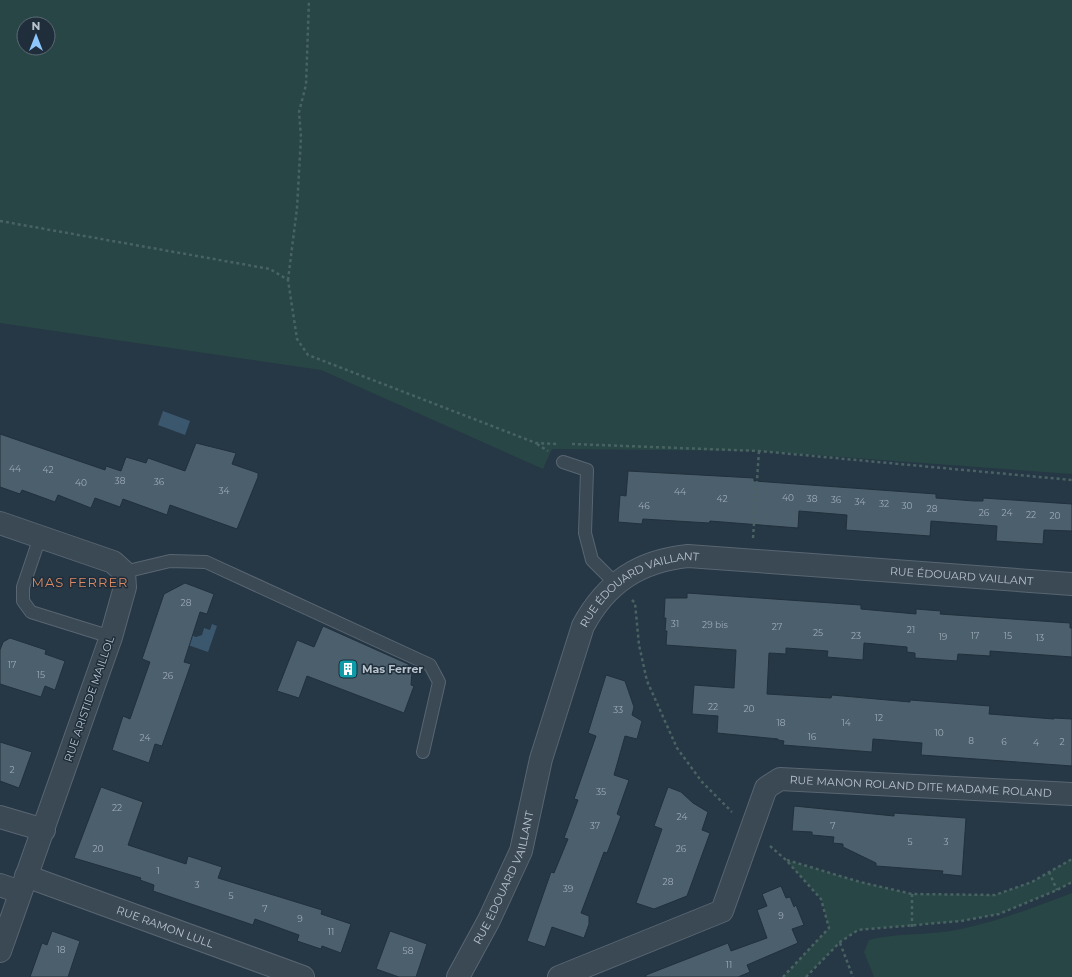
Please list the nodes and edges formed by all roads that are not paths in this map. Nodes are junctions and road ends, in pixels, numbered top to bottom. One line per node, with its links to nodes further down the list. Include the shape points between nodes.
1 (563, 462): 5 (lane, via 587,470 585,533 592,560)
2 (0, 523): 3 (street)
3 (40, 537): 4 (street, via 113,562); 7 (lane, via 23,587 23,601 30,612)
4 (124, 572): 7 (street, RUE ARISTIDE MAILLOL, via 124,587); 8 (lane, via 170,561 206,562 430,664 439,682)
5 (615, 583): 6 (street, RUE ÉDOUARD VAILLANT, via 665,558 688,556); 17 (street, RUE ÉDOUARD VAILLANT, via 593,608 583,626 541,760 521,851 489,920)
6 (1072, 584)
7 (111, 637): 11 (street, RUE ARISTIDE MAILLOL)
8 (423, 752)
9 (1072, 794): 18 (street, RUE MANON ROLAND DITE MADAME ROLAND, via 780,779 766,788 722,911)
10 (0, 816): 11 (street)
11 (44, 830): 12 (street, RUE ARISTIDE MAILLOL)
12 (23, 884): 13 (street, RUE RAMON LULL); 14 (street, RUE ARISTIDE MAILLOL); 15 (street, RUE RAMON LULL)
13 (0, 885)
14 (0, 951)
15 (257, 969): 16 (street, RUE RAMON LULL)
16 (303, 977)
17 (458, 977)
18 (559, 977)

